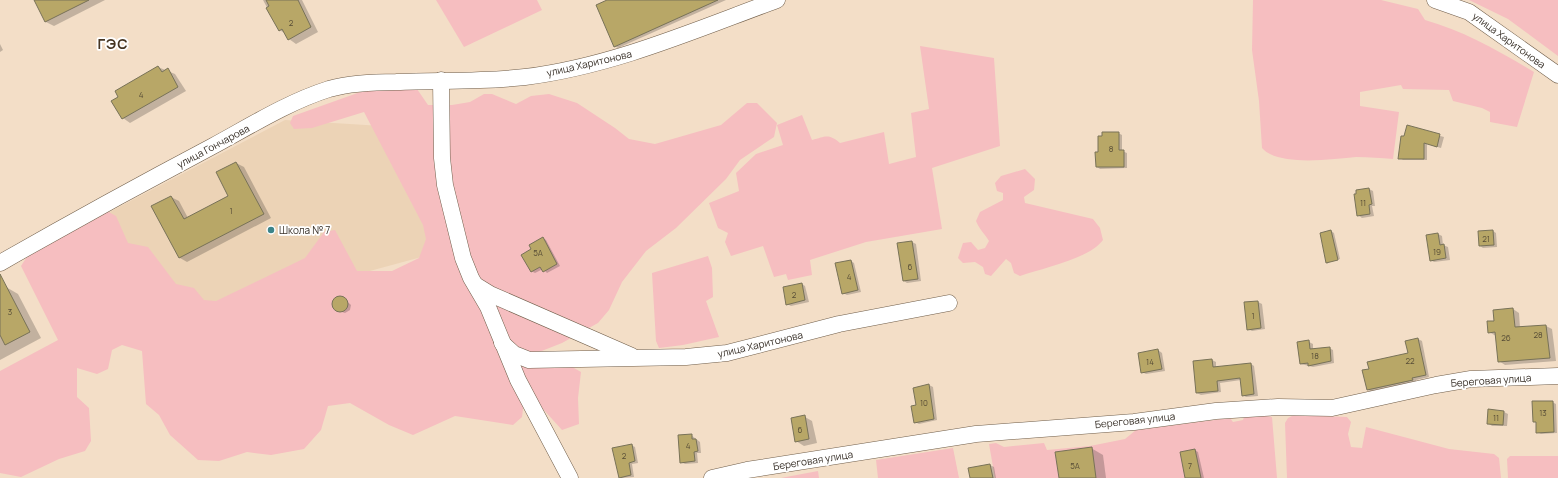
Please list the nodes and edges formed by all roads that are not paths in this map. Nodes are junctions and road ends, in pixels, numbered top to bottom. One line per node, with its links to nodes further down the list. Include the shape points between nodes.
1 (777, 0): 4 (street, улица Харитонова, via 612,59 528,76 485,81)
2 (1435, 0): 3 (street, улица Харитонова, via 1469,12)
3 (1558, 75)
4 (441, 80): 5 (street, улица Гончарова, via 345,85 310,96 110,200); 6 (street, via 445,185 463,258)
5 (0, 263)
6 (475, 284): 8 (street, via 488,307); 9 (street, via 490,294)
7 (949, 303): 9 (street, улица Харитонова, via 839,324 727,353 686,358)
8 (502, 342): 9 (street, улица Харитонова, via 514,354 528,360); 11 (street, via 518,380)
9 (638, 358)
10 (1558, 376): 12 (street, Береговая улица, via 1471,379 1332,408 1278,407 1216,411 1134,422 976,434 747,470)
11 (570, 478)
12 (712, 478)

